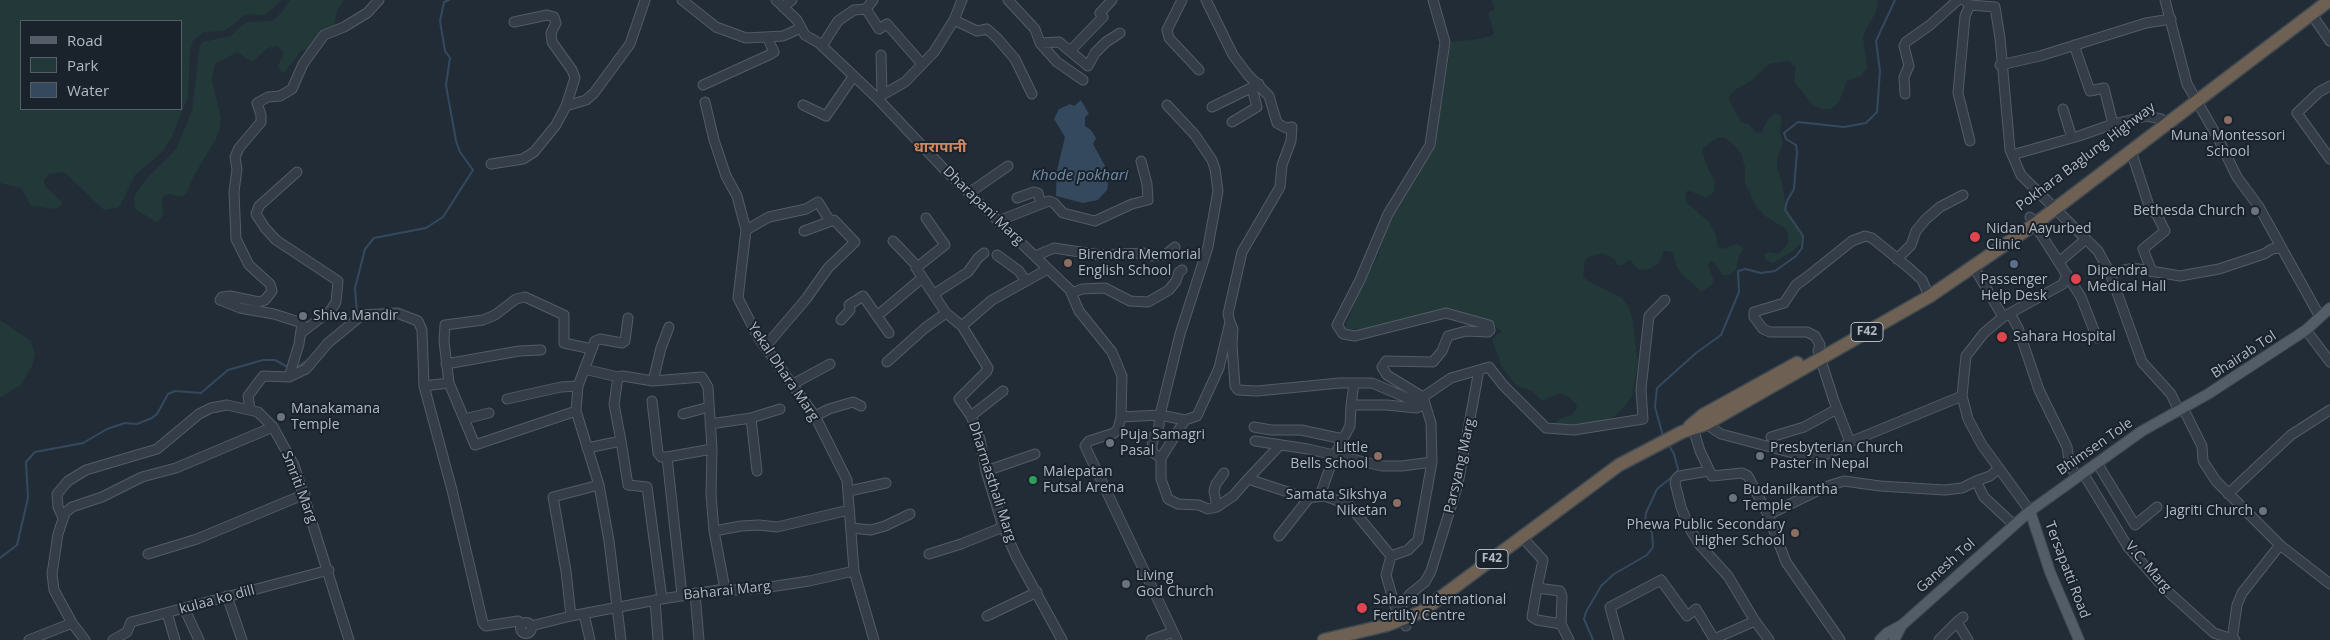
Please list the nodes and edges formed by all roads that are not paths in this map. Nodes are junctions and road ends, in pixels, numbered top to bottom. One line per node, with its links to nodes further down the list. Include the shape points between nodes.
1 (378, 0): 106 (street, via 366,13 324,35 302,64 292,89 257,103 261,122 239,148 236,157 236,239 249,265 270,284 272,291 259,302 230,296 220,300 240,308 300,320)
2 (645, 0): 47 (street, via 630,44 594,94)
3 (682, 0): 25 (street, via 716,26 746,38)
4 (792, 0): 16 (street)
5 (873, 0): 18 (street)
6 (962, 0): 21 (street)
7 (1008, 0): 27 (street, via 1035,29)
8 (1112, 0): 30 (street, via 1100,13 1103,17)
9 (1182, 0): 34 (street, via 1167,30 1169,38)
10 (1206, 0): 38 (street, via 1234,55)
11 (1433, 0): 131 (street, via 1445,42 1430,145 1388,214 1337,326 1343,334 1356,336 1446,313 1489,325 1488,332 1466,331 1448,336 1434,362 1386,361 1382,367 1387,375)
12 (1958, 0): 41 (street, via 1906,42 1909,66 1904,77)
13 (2165, 0): 20 (street)
14 (2320, 0): 43 (highway, Pokhara Baglung Highway / F42)
15 (2330, 0): 19 (highway, Pokhara Baglung Highway / F42)
16 (780, 3): 23 (street, Dharapani Marg)
17 (1967, 3): 33 (street, via 1994,7 2000,38); 54 (street, via 1958,93)
18 (866, 9): 29 (street, via 854,10 838,21); 32 (street, via 879,29 887,24)
19 (2312, 15): 26 (street); 43 (highway, Pokhara Baglung Highway / F42)
20 (2171, 19): 28 (street, via 2146,23); 43 (street, via 2187,84)
21 (954, 20): 32 (street, via 934,52); 40 (street, via 977,31 986,29 997,38 1015,59)
22 (514, 22): 47 (street, via 547,15 554,17 552,42 574,78)
23 (801, 28): 25 (street, via 783,36); 29 (street, Dharapani Marg, via 805,35)
24 (1120, 33): 30 (street, via 1095,53 1088,66)
25 (767, 37): 37 (street, via 774,52)
26 (2330, 41)
27 (1040, 43): 30 (street, via 1059,42); 36 (street, via 1057,62)
28 (2074, 45): 33 (street); 52 (street, via 2090,91 2104,88)
29 (822, 46): 35 (street, Dharapani Marg)
30 (1071, 50)
31 (881, 55): 42 (street)
32 (922, 64): 42 (street, via 905,82)
33 (2000, 65): 56 (street)
34 (1199, 70)
35 (853, 77): 42 (street, Dharapani Marg); 45 (street, via 826,116)
36 (1083, 80)
37 (703, 85)
38 (1255, 86): 48 (street); 51 (street, via 1257,107); 102 (street, via 1270,96 1277,123 1286,128 1292,127 1291,141 1282,164 1280,187 1242,252 1228,314)
39 (2329, 88): 57 (street, via 2319,92 2297,113)
40 (1032, 94)
41 (1905, 94)
42 (880, 95): 62 (street, Dharapani Marg)
43 (2195, 98): 50 (highway, Pokhara Baglung Highway / F42); 55 (highway, Pokhara Baglung Highway / F42); 76 (street, via 2236,177 2259,207)
44 (705, 102): 71 (street, via 714,140 726,176 737,196)
45 (803, 105)
46 (1168, 105): 143 (street, via 1212,160 1218,191 1208,247 1180,334)
47 (566, 106): 59 (street, via 556,125 529,157)
48 (1212, 107)
49 (2063, 109): 53 (street)
50 (2161, 119): 52 (street, via 2147,116); 66 (highway, Pokhara Baglung Highway / F42)
51 (1232, 122)
52 (2113, 124): 53 (street)
53 (2072, 138): 56 (street)
54 (1970, 140)
55 (2131, 151): 66 (highway, Pokhara Baglung Highway / F42); 86 (street, via 2150,209 2157,215 2165,232 2143,250)
56 (2012, 156): 66 (street, via 2021,175)
57 (2330, 159)
58 (1141, 161): 65 (street, via 1148,200 1095,220 1063,213 1049,201)
59 (491, 164)
60 (1008, 166): 62 (street)
61 (296, 172): 106 (street, via 259,206 256,214 276,240 338,281 336,302 331,310)
62 (969, 193): 69 (street, Dharapani Marg)
63 (1963, 195): 80 (street, via 1926,219)
64 (1017, 198): 65 (street, via 1034,192 1038,193)
65 (1041, 203): 69 (street)
66 (2052, 206): 70 (highway, Pokhara Baglung Highway / F42); 73 (street)
67 (926, 218): 82 (street, via 945,245)
68 (830, 221): 71 (street, via 818,202 806,209 769,217); 72 (street); 109 (street, via 834,220 855,242 828,268)
69 (998, 221): 79 (street, Dharapani Marg)
70 (2033, 221): 81 (street); 83 (highway, Pokhara Baglung Highway / F42); 91 (highway, Pokhara Baglung Highway / F42)
71 (746, 230): 109 (street, Yekal Dhara Marg, via 738,298)
72 (804, 231)
73 (2086, 239): 81 (street); 87 (street, via 2098,251)
74 (893, 241): 82 (street)
75 (1175, 247): 79 (street, via 1155,256 1144,253 1100,255 1054,248)
76 (2281, 248): 86 (street, via 2219,269 2180,276); 99 (street)
77 (984, 253): 93 (street, via 968,272)
78 (998, 255): 90 (street, via 1019,271)
79 (1035, 256): 84 (street, Dharapani Marg)
80 (1897, 259): 91 (street, via 1922,280); 112 (street, via 1872,238 1865,236 1852,240 1796,285 1784,303 1754,312 1763,329 1770,332 1812,333 1820,345)
81 (2059, 262): 88 (street)
82 (917, 266): 89 (street, Dharmasthali Marg)
83 (1974, 267): 97 (street, V.C. Marg); 112 (highway, Pokhara Baglung Highway / F42, via 1906,310)
84 (1048, 268): 90 (street); 92 (street, Dharapani Marg)
85 (1182, 270): 92 (street, via 1169,290 1148,302 1130,301 1105,288)
86 (2152, 272): 87 (street, via 2132,268)
87 (2110, 273): 138 (street, via 2142,362)
88 (2067, 274): 97 (street, via 2063,284); 108 (street)
89 (922, 278): 93 (street, Dharmasthali Marg); 98 (street)
90 (1025, 280): 103 (street, via 992,300)
91 (1926, 289): 112 (highway, Pokhara Baglung Highway / F42)
92 (1072, 293): 146 (street, Dharapani Marg, via 1080,311 1119,366 1122,376)
93 (934, 294): 96 (street, Dharmasthali Marg)
94 (1665, 300): 118 (street, via 1649,316 1641,389 1644,419 1574,430 1546,428 1489,367)
95 (2330, 308): 99 (main road, Bhairab Tol)
96 (946, 313): 103 (street, Dharmasthali Marg); 113 (street)
97 (2007, 315): 128 (street, via 1984,333 1966,356); 174 (street, V.C. Marg, via 2018,328 2039,390 2067,447 2069,460)
98 (877, 316): 101 (street, via 863,296 849,304 850,310); 107 (street)
99 (2320, 317): 105 (main road, Bhairab Tol)
100 (628, 318): 110 (street, via 623,342 597,339)
101 (841, 320)
102 (1230, 322): 124 (street, via 1235,386 1238,390); 149 (street, via 1209,393 1197,416)
103 (962, 326): 145 (street, Dharmasthali Marg, via 988,368 959,399)
104 (670, 327): 121 (street)
105 (2306, 330): 114 (street); 138 (main road, Bhairab Tol)
106 (302, 333): 119 (street)
107 (889, 333)
108 (2097, 338)
109 (765, 347): 123 (street, Yekal Dhara Marg)
110 (592, 349): 115 (street, via 564,344 564,315 525,297 516,299 483,320 446,325); 117 (street)
111 (541, 350): 115 (street)
112 (1819, 355): 137 (street); 151 (highway, Pokhara Baglung Highway / F42); 154 (highway, Pokhara Baglung Highway / F42, via 1703,415)
113 (887, 362)
114 (2330, 362)
115 (446, 364): 122 (street)
116 (830, 364): 123 (street)
117 (584, 369): 120 (street); 126 (street)
118 (1479, 370): 131 (street, via 1451,378); 217 (street, Parsyang Marg, via 1458,484 1431,570 1425,582 1410,594)
119 (289, 377): 125 (street, via 306,369 328,343 362,315 397,313 414,318 422,327); 135 (street, via 263,376 248,396)
120 (618, 377): 121 (street); 157 (street, via 614,404)
121 (653, 381): 134 (street, via 702,377 710,394)
122 (449, 383): 125 (street); 148 (street)
123 (793, 384): 144 (street, Yekal Dhara Marg)
124 (1354, 384): 131 (street, via 1372,383); 132 (street)
125 (424, 386): 222 (street, via 483,624 518,622)
126 (578, 386): 129 (street); 140 (street)
127 (1004, 391): 145 (street)
128 (1962, 396): 159 (street); 169 (street, via 1977,437)
129 (507, 399)
130 (652, 401): 165 (street, via 658,453)
131 (1423, 401): 132 (street, via 1416,408 1387,404); 167 (street, via 1431,422)
132 (1351, 405): 156 (street, via 1350,426)
133 (861, 406): 144 (street, via 852,402)
134 (709, 407): 142 (street); 150 (street)
135 (250, 409): 152 (street, Smriti Marg, via 258,412); 190 (street, Smriti Marg, via 227,405 211,408 157,449 86,470 68,481 56,494)
136 (780, 409): 147 (street)
137 (1837, 409): 155 (street, via 1804,426); 159 (street)
138 (2181, 410): 168 (main road, Bhimsen Tole, via 2142,431); 181 (street, via 2202,446 2203,461)
139 (2330, 410): 181 (street, via 2291,435)
140 (576, 411): 148 (street, via 475,444); 161 (street)
141 (489, 413): 148 (street)
142 (683, 414)
143 (1160, 415): 146 (street); 149 (street); 166 (street, via 1158,434 1154,436 1151,450)
144 (815, 416): 179 (street, Yekal Dhara Marg, via 847,480)
145 (971, 416): 171 (street, Dharmasthali Marg)
146 (1121, 417): 223 (street, via 1114,433 1089,441 1085,446)
147 (751, 418): 150 (street); 170 (street)
148 (464, 419)
149 (1185, 420): 166 (street)
150 (710, 424): 162 (street)
151 (1706, 424): 154 (highway, Pokhara Baglung Highway / F42); 159 (street, via 1721,434 1818,458)
152 (273, 427): 180 (street, Smriti Marg, via 294,465); 190 (street, via 72,507)
153 (1254, 427): 156 (street, via 1300,430)
154 (1687, 430): 172 (street); 196 (highway, F42, via 1648,452)
155 (1771, 437)
156 (1343, 438): 164 (street)
157 (621, 441): 161 (street); 210 (street, via 628,485 647,487)
158 (1255, 441): 160 (street)
159 (1850, 442)
160 (1280, 445): 164 (street); 175 (street)
161 (587, 448): 178 (street)
162 (712, 448): 165 (street); 194 (street, via 709,481)
163 (1035, 454): 171 (street)
164 (1334, 456): 167 (street, via 1382,466); 182 (street, via 1322,490)
165 (667, 457): 208 (street)
166 (1160, 458): 184 (street, via 1161,479 1168,499 1208,509)
167 (1432, 462): 200 (street, via 1418,540 1408,550)
168 (2097, 463): 174 (main road, Bhimsen Tole); 185 (street, V.C. Marg, via 2135,525)
169 (1999, 468): 176 (street, via 1990,476); 187 (street)
170 (758, 471)
171 (986, 471): 192 (street, Dharmasthali Marg)
172 (1709, 471): 189 (street, via 1712,476 1745,474); 218 (street, via 1676,479 1681,507 1699,544 1728,576)
173 (1224, 473): 184 (street, via 1214,491)
174 (2079, 475): 187 (main road, Bhimsen Tole); 250 (street, V.C. Marg, via 2128,547 2165,589 2214,633)
175 (1248, 479): 183 (street); 184 (street)
176 (1976, 481): 189 (street, via 1962,488 1945,490 1844,481); 191 (street, via 1984,497)
177 (886, 483): 179 (street)
178 (599, 485): 212 (street); 215 (street, via 553,497)
179 (849, 491): 186 (street, Yekal Dhara Marg)
180 (305, 494): 198 (street, via 197,539); 201 (street, Smriti Marg)
181 (2228, 494): 197 (street)
182 (1325, 496): 183 (street); 200 (street, via 1349,505)
183 (1309, 498): 195 (street)
184 (1217, 507)
185 (2157, 507)
186 (849, 510): 193 (street, Yekal Dhara Marg); 194 (street, via 777,528 742,526)
187 (2030, 510): 191 (main road, Ganesh Tol); 249 (main road, Tersapatti Road, via 2050,572)
188 (910, 514): 193 (street, via 871,530)
189 (1768, 515): 244 (street, via 1786,562)
190 (63, 518): 219 (street, via 52,574 54,590)
191 (2013, 524): 221 (main road, Ganesh Tol)
192 (1003, 527): 199 (street); 206 (street, Dharmasthali Marg)
193 (851, 528): 202 (street, Yekal Dhara Marg)
194 (714, 532): 205 (street)
195 (1279, 536)
196 (1524, 539): 204 (street, via 1543,560); 217 (highway, F42, via 1447,604 1421,621)
197 (2280, 545): 203 (street); 250 (street, via 2242,592 2237,604)
198 (148, 554)
199 (929, 554)
200 (1391, 556): 217 (street, via 1386,576)
201 (329, 570): 209 (street, kulaa ko dill); 231 (street, Smriti Marg)
202 (854, 571): 205 (street, Baharai Marg, via 772,586); 236 (street, Yekal Dhara Marg)
203 (2330, 584)
204 (1537, 588): 220 (street, via 1560,591); 220 (street, via 1532,617)
205 (724, 589): 207 (street, Baharai Marg)
206 (1037, 592): 216 (street); 237 (street, Dharmasthali Marg)
207 (695, 593): 208 (street, Baharai Marg); 235 (street)
208 (682, 595): 210 (street, Baharai Marg)
209 (228, 596): 211 (street, kulaa ko dill); 230 (street)
210 (659, 599): 212 (street, Baharai Marg); 234 (street)
211 (184, 608): 213 (street, kulaa ko dill); 229 (street)
212 (617, 608): 214 (street, Baharai Marg); 233 (street)
213 (167, 613): 227 (street, kulaa ko dill, via 131,622 128,632); 228 (street)
214 (584, 614): 215 (street, Baharai Marg); 232 (street)
215 (571, 616): 222 (street, Baharai Marg, via 531,626 529,632)
216 (987, 616)
217 (1402, 619): 224 (highway, F42); 240 (highway, F42)
218 (1754, 620): 242 (street, via 1714,639 1696,609 1687,616 1661,580 1610,607); 243 (street)
219 (72, 622): 225 (street); 226 (street)
220 (1561, 624): 241 (street)
221 (1902, 625): 245 (main road, Ganesh Tol); 246 (main road)
222 (523, 632)
223 (1175, 636): 238 (street)
224 (1345, 638): 239 (highway, F42)
225 (29, 640)
226 (85, 640)
227 (114, 640)
228 (175, 640)
229 (199, 640)
230 (242, 640)
231 (349, 640)
232 (590, 640)
233 (621, 640)
234 (658, 640)
235 (699, 640)
236 (874, 640)
237 (1062, 640)
238 (1151, 640)
239 (1324, 640)
240 (1358, 640)
241 (1569, 640)
242 (1619, 640)
243 (1769, 640)
244 (1840, 640)
245 (1880, 640)
246 (1894, 640)
247 (1939, 640): 248 (street, via 1960,620)
248 (1968, 640)
249 (2080, 640)
250 (2233, 640)

